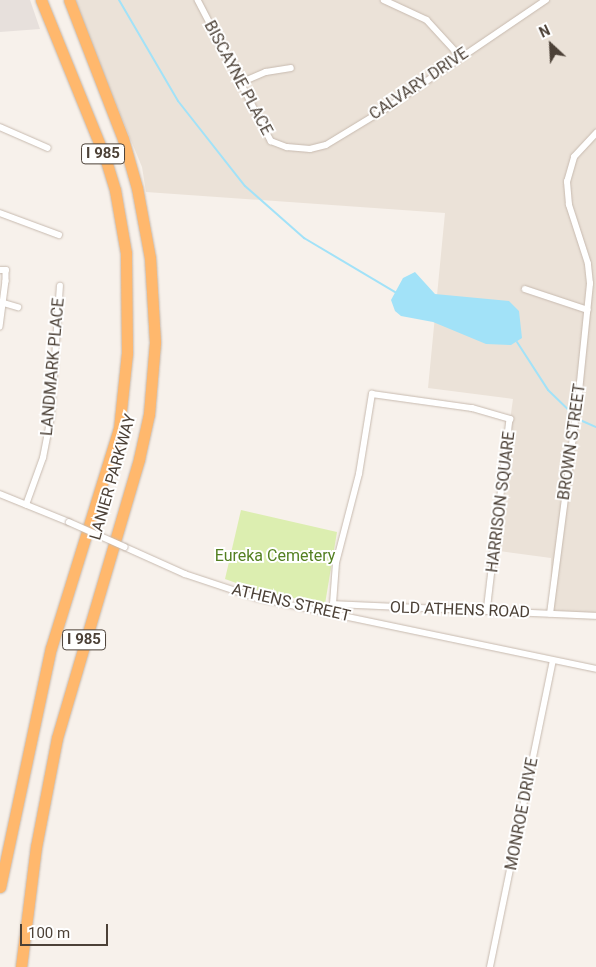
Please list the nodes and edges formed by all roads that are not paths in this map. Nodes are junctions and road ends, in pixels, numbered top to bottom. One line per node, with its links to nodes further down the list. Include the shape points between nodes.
1 (40, 0): 31 (highway, LANIER PARKWAY / I 985, via 106,160 115,190 126,253 127,353 119,429 51,648)
2 (69, 0): 32 (highway, LANIER PARKWAY / I 985, via 123,139 137,188 150,258 155,342 148,414 139,459 57,738 36,847)
3 (198, 0): 8 (street, BISCAYNE PLACE)
4 (384, 0): 6 (street, via 427,20)
5 (546, 0): 6 (street, CALVARY DRIVE)
6 (460, 56): 11 (street, CALVARY DRIVE, via 387,108 326,145 310,149)
7 (291, 68): 8 (street, via 266,72)
8 (240, 83): 11 (street, BISCAYNE PLACE, via 271,140)
9 (0, 127): 12 (street)
10 (596, 133): 20 (street, BROWN STREET, via 574,157 567,182 573,223 588,264)
11 (286, 147)
12 (48, 148)
13 (0, 213): 14 (street)
14 (59, 235)
15 (0, 270): 18 (street, via 6,270)
16 (60, 286): 23 (street, LANDMARK PLACE, via 51,417 43,458)
17 (525, 289): 20 (street)
18 (2, 303): 19 (street); 21 (street)
19 (18, 307)
20 (588, 310): 27 (street, BROWN STREET)
21 (0, 327)
22 (0, 494): 23 (street, ATHENS STREET)
23 (26, 505): 26 (street, ATHENS STREET, bridge, via 220,586 257,598)
24 (333, 604): 25 (street, OLD ATHENS ROAD); 25 (street, HARRISON SQUARE, via 336,563 360,474 372,394 472,408 510,419); 26 (street)
25 (487, 611): 27 (street, OLD ATHENS ROAD)
26 (331, 613): 29 (street, ATHENS STREET)
27 (550, 614): 28 (street, OLD ATHENS ROAD)
28 (596, 616)
29 (552, 661): 30 (street, ATHENS STREET); 33 (street, MONROE DRIVE)
30 (596, 669)
31 (0, 887)
32 (22, 967)
33 (490, 967)

